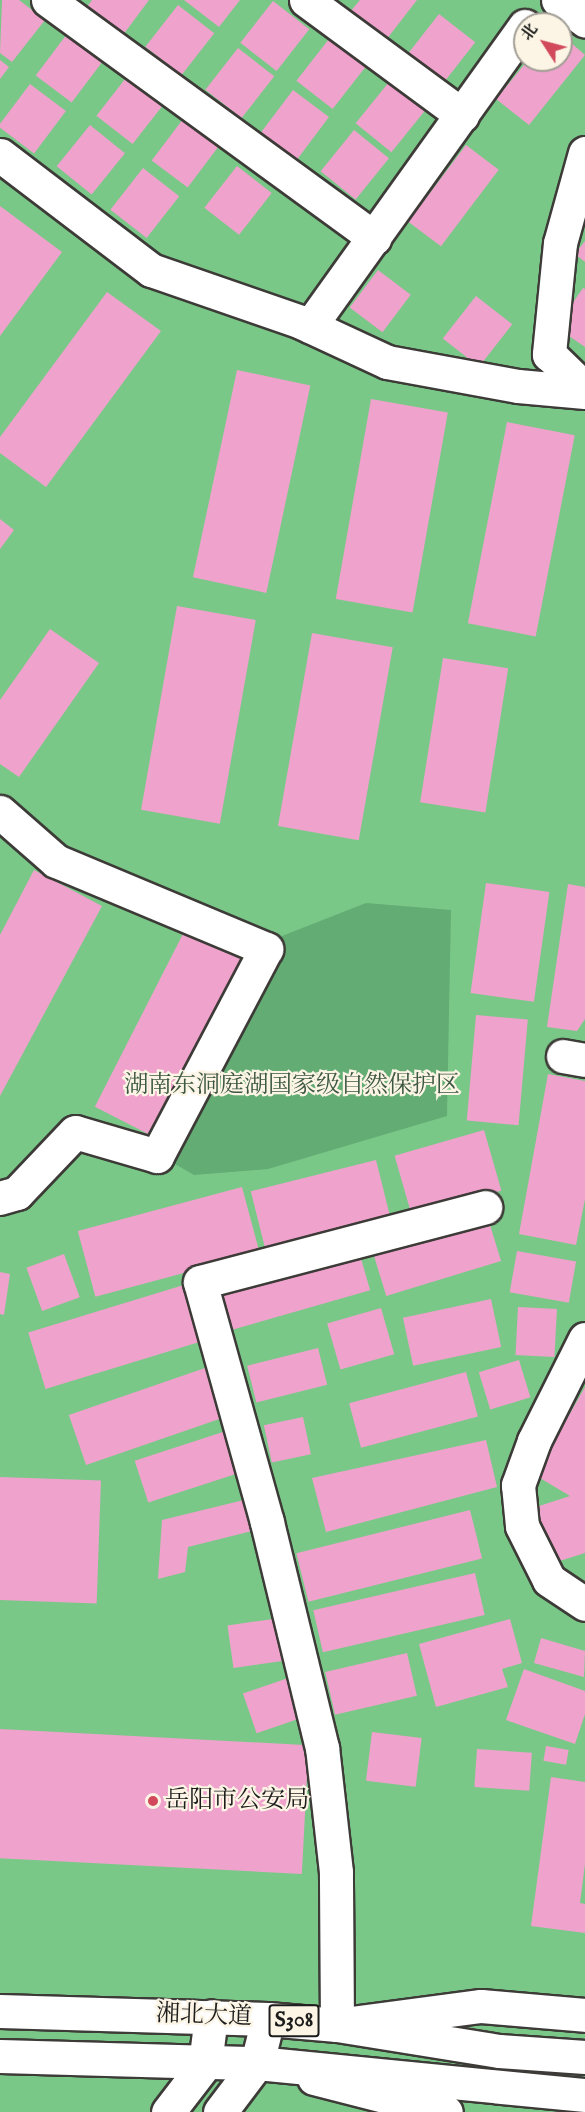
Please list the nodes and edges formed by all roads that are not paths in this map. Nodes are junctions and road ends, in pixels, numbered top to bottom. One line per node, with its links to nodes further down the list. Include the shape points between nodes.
1 (48, 0): 9 (main road)
2 (306, 0): 6 (main road)
3 (558, 0): 4 (main road)
4 (585, 20)
5 (513, 43): 6 (main road)
6 (462, 114): 9 (main road)
7 (585, 153): 11 (main road, via 560,243 549,354)
8 (0, 155): 10 (main road, via 151,270)
9 (374, 238): 10 (main road)
10 (310, 326): 11 (main road, via 387,362 518,386)
11 (585, 390)
12 (0, 812): 13 (main road, via 56,861 266,949 157,1156 75,1132 17,1193)
13 (0, 1198)
14 (485, 1207): 21 (main road, via 200,1282 267,1522 322,1748 336,1872)
15 (585, 1339): 16 (main road, via 534,1441 518,1485 522,1526 549,1580)
16 (585, 1604)
17 (0, 2011): 19 (main road, 湘北大道 / S308)
18 (585, 2015): 21 (main road, via 481,2006)
19 (211, 2016): 20 (main road, 湘北大道 / S308); 25 (main road)
20 (268, 2019): 21 (main road, 湘北大道 / S308); 24 (main road)
21 (338, 2025): 23 (main road, 湘北大道 / S308, via 499,2050)
22 (0, 2056): 25 (main road, 湘北大道 / S308)
23 (585, 2057)
24 (257, 2063): 25 (main road, 湘北大道 / S308); 26 (main road, 湘北大道 / S308); 28 (main road); 29 (main road)
25 (205, 2064): 27 (main road)
26 (585, 2095)
27 (168, 2112)
28 (220, 2112)
29 (446, 2112)

